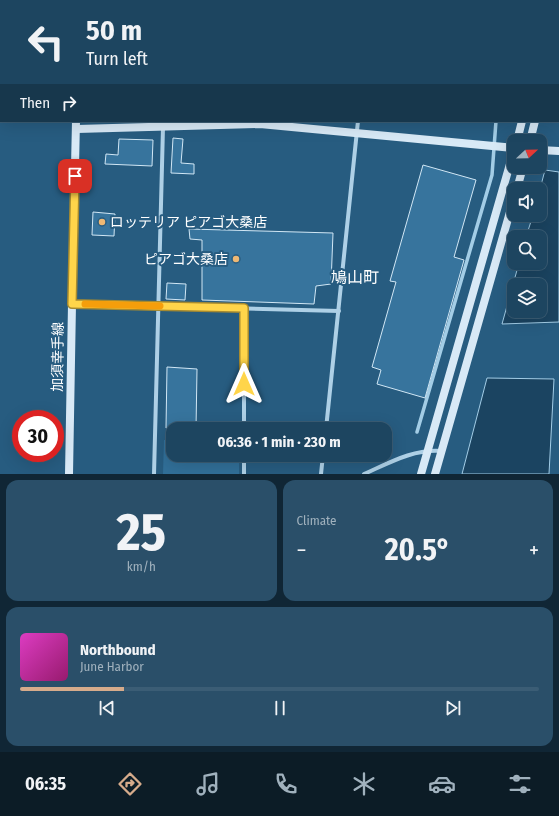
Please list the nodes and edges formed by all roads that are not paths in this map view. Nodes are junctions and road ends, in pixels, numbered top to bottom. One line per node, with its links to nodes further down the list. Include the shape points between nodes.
1 (358, 122): 6 (street)
2 (522, 122): 7 (street)
3 (536, 122): 8 (street)
4 (76, 125): 5 (street); 14 (street, 加須幸手線)
5 (163, 126): 6 (street, via 260,124); 15 (street)
6 (356, 133): 9 (street); 17 (street)
7 (519, 134)
8 (532, 134)
9 (507, 148)
10 (547, 150): 11 (street)
11 (559, 151)
12 (507, 174): 20 (street)
13 (507, 222): 21 (street)
14 (72, 304): 15 (street); 24 (street, 加須幸手線)
15 (159, 306): 16 (street); 25 (street)
16 (244, 308): 17 (street); 18 (street)
17 (338, 311): 19 (street)
18 (244, 422)
19 (327, 422)
20 (428, 450): 21 (street); 28 (street, via 415,452); 29 (street)
21 (442, 451): 30 (street)
22 (244, 462): 26 (street)
23 (322, 462): 27 (street)
24 (70, 474)
25 (154, 474)
26 (244, 474)
27 (321, 474)
28 (364, 474)
29 (421, 474)
30 (436, 474)

